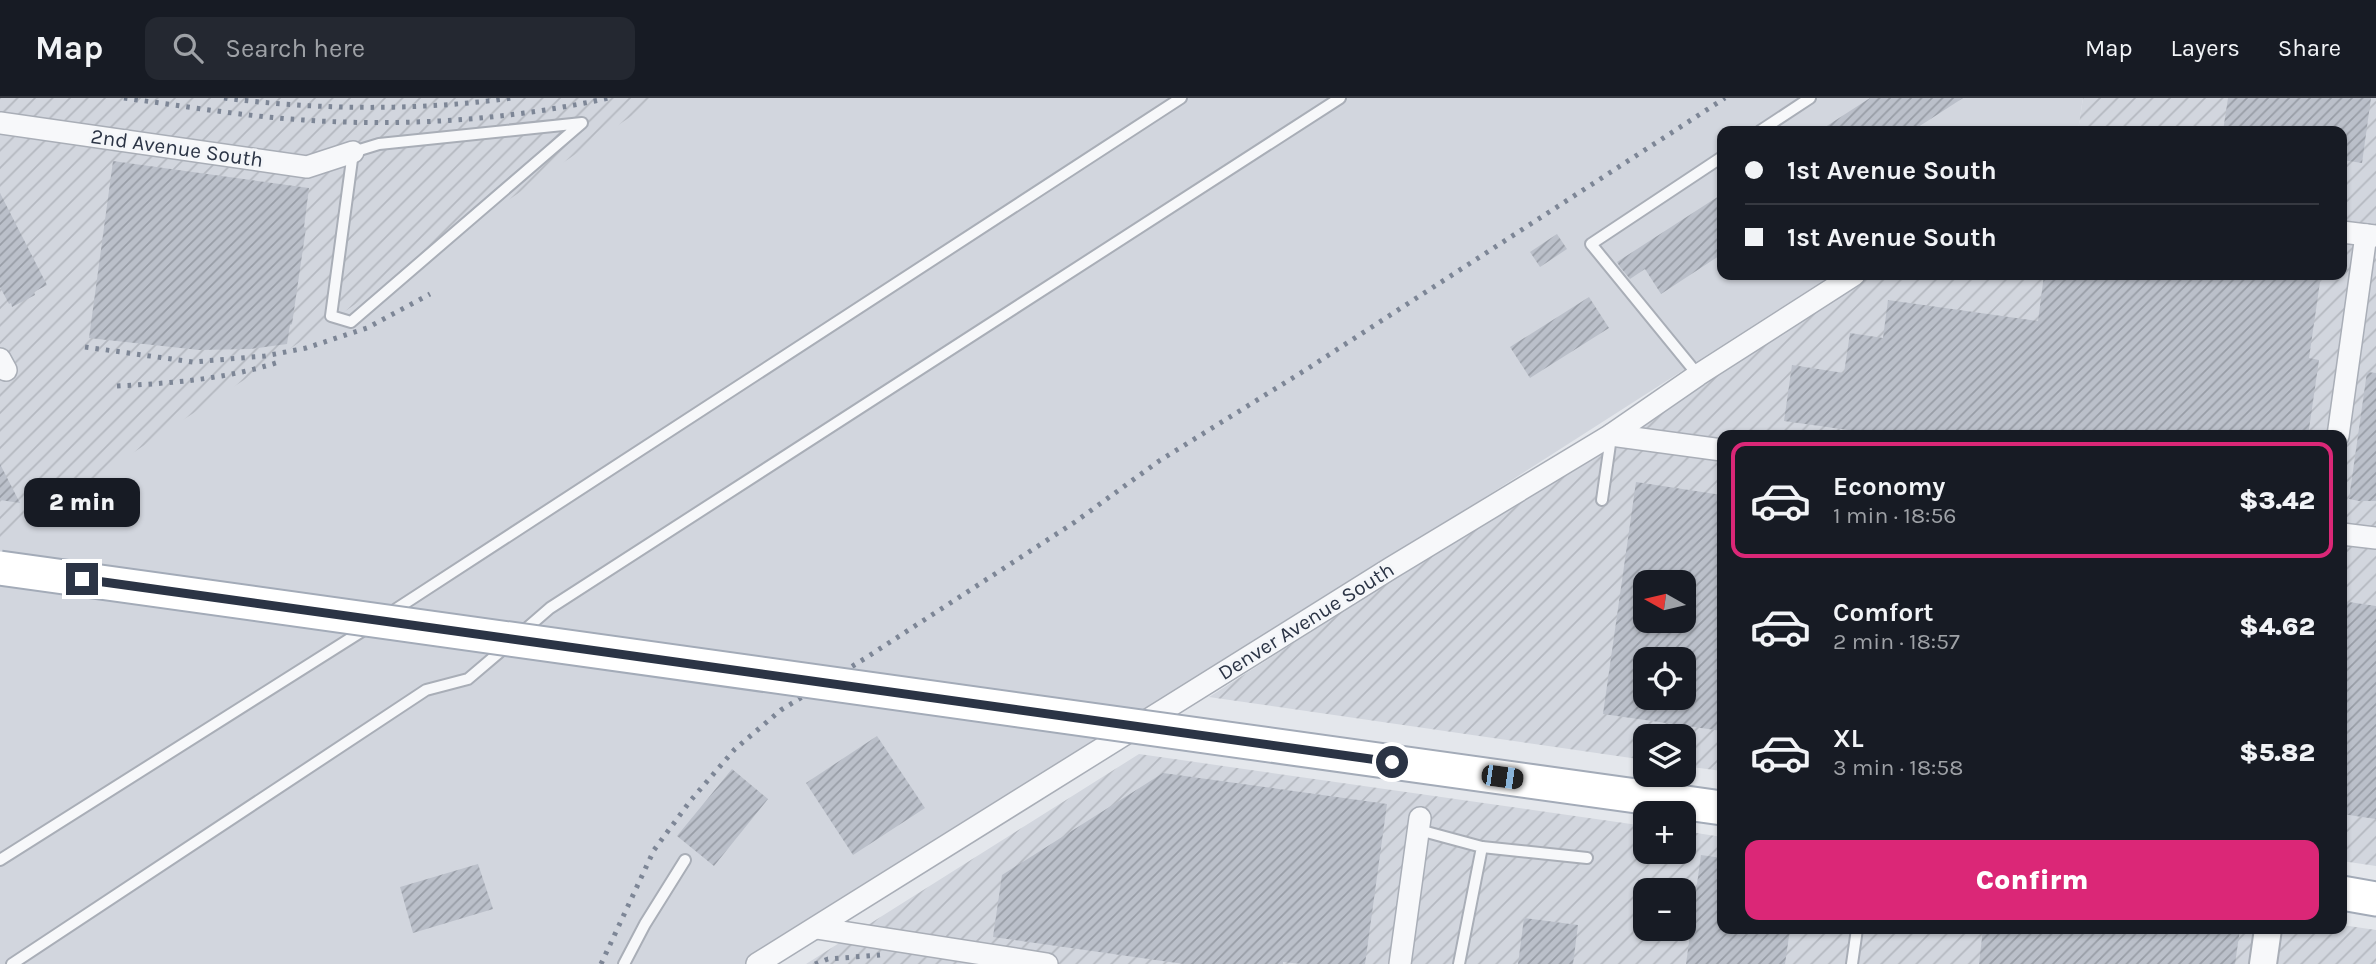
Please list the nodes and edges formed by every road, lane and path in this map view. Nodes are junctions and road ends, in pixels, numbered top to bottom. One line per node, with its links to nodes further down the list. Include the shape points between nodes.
1 (1181, 98): 23 (lane, via 428,589)
2 (1340, 98): 30 (lane, via 550,608 468,679 426,690)
3 (1810, 98): 5 (lane)
4 (0, 123): 6 (street, 2nd Avenue South, via 307,167)
5 (1768, 126)
6 (353, 152): 6 (lane, via 379,144 582,123 351,323 331,316)
7 (1717, 160): 11 (lane, via 1591,244)
8 (2347, 233): 9 (street)
9 (2371, 235): 12 (street)
10 (1845, 280): 11 (street, Denver Avenue South)
11 (1698, 375): 13 (street, Denver Avenue South)
12 (2339, 430)
13 (1611, 435): 14 (street); 15 (lane); 27 (street, Denver Avenue South)
14 (1717, 449)
15 (1602, 500)
16 (2347, 535): 17 (street)
17 (2376, 538)
18 (0, 568): 19 (main road, bridge)
19 (1717, 807)
20 (1419, 824): 21 (lane); 34 (street)
21 (1482, 847): 22 (lane); 35 (lane)
22 (1587, 858)
23 (0, 860)
24 (685, 860): 31 (lane)
25 (2347, 894): 26 (main road)
26 (2376, 898)
27 (816, 928): 32 (street, Denver Avenue South); 33 (street)
28 (1856, 934): 36 (lane)
29 (2267, 934): 37 (street)
30 (12, 964)
31 (624, 964)
32 (757, 964)
33 (1047, 964)
34 (1400, 964)
35 (1459, 964)
36 (1852, 964)
37 (2263, 964)

